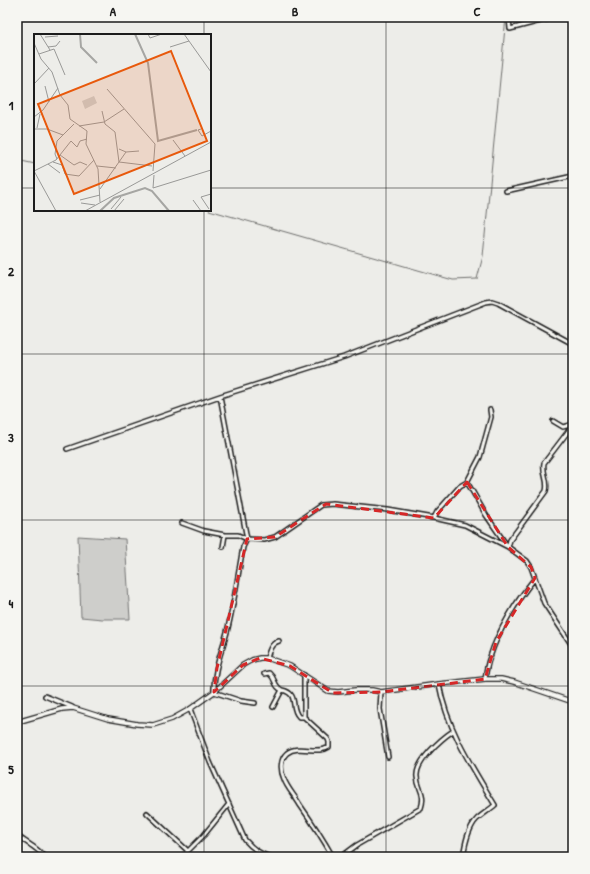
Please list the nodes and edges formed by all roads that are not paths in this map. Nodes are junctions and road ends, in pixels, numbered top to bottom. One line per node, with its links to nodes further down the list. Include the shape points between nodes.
1 (510, 17): 2 (street, via 510,29)
2 (550, 17)
3 (573, 176): 4 (street)
4 (506, 191)
5 (573, 344): 6 (street, via 492,301 344,357)
6 (220, 396): 10 (street); 15 (street)
7 (490, 410): 11 (street, via 491,417 480,457)
8 (554, 421): 9 (street, via 561,426)
9 (573, 424): 16 (street, via 544,463 543,470 548,485 546,491)
10 (67, 450)
11 (467, 482): 12 (street, via 460,486); 16 (street)
12 (434, 518): 15 (street, via 388,510 326,504 276,537 264,540); 16 (street, via 465,525)
13 (182, 523): 14 (street)
14 (224, 535): 15 (street, via 238,535); 17 (street)
15 (247, 539): 27 (street, via 243,547)
16 (508, 546): 18 (street, via 527,561)
17 (223, 547)
18 (535, 578): 20 (street, via 544,603); 24 (street, via 523,593 496,642)
19 (279, 641): 21 (street, via 270,648)
20 (573, 647)
21 (267, 658): 23 (street); 27 (street, via 252,660 243,665)
22 (264, 674): 26 (street, via 274,677 275,685)
23 (304, 674): 28 (street, via 332,693 355,690); 35 (street)
24 (485, 679): 25 (street); 30 (street, via 514,682)
25 (439, 684): 28 (street); 37 (street)
26 (282, 690): 32 (street); 35 (street, via 292,694 296,713 299,717)
27 (214, 692): 31 (street); 34 (street)
28 (381, 692): 38 (street, via 380,709)
29 (45, 696): 33 (street)
30 (573, 702)
31 (255, 704)
32 (273, 707)
33 (73, 708): 34 (street, via 108,719 153,725 172,719); 36 (street)
34 (190, 709): 39 (street, via 210,762)
35 (304, 717): 46 (street, via 328,739 329,747 288,752 284,756 281,768 283,778)
36 (17, 722)
37 (453, 731): 47 (street, via 432,748 418,769 416,777 423,794 421,808); 48 (street, via 495,805 472,824)
38 (388, 757)
39 (230, 804): 42 (street); 45 (street, via 245,840 252,849)
40 (147, 813): 42 (street)
41 (17, 834): 43 (street, via 39,850)
42 (188, 851): 44 (street)
43 (44, 857)
44 (182, 857)
45 (270, 857)
46 (333, 857)
47 (341, 857)
48 (463, 857)

